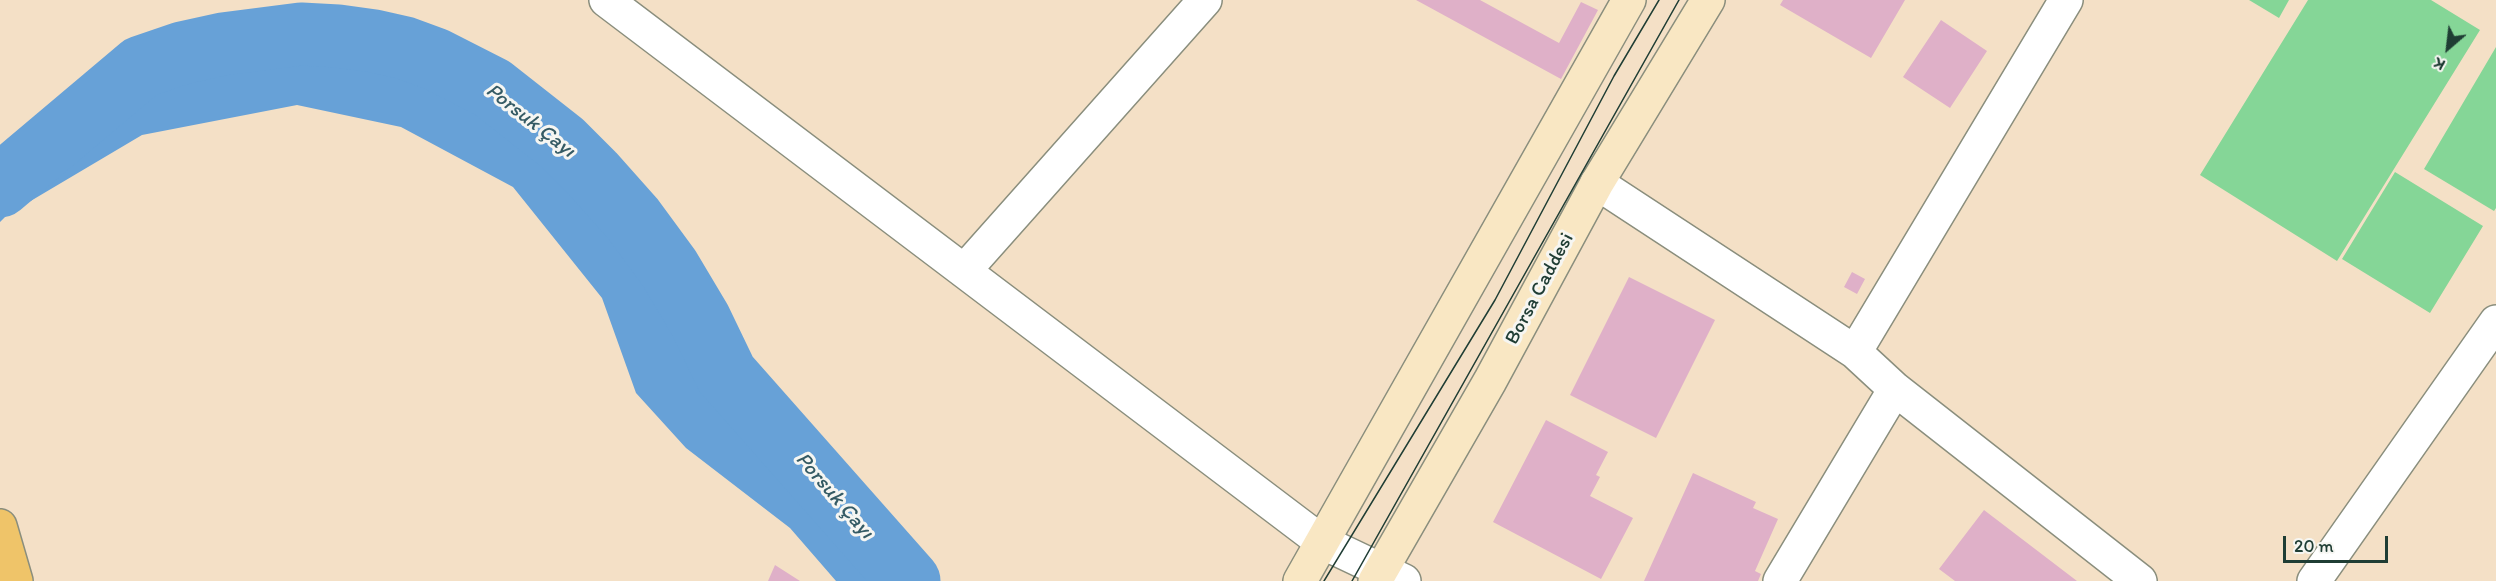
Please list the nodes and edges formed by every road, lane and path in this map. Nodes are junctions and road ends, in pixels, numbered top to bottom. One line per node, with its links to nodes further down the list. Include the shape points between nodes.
1 (606, 0): 7 (street)
2 (1205, 0): 7 (street)
3 (1708, 0): 6 (main road, Borsa Caddesi)
4 (2066, 0): 9 (street)
5 (1624, 2): 12 (main road)
6 (1597, 183): 9 (street); 13 (main road, Borsa Caddesi)
7 (964, 271): 12 (street)
8 (2496, 322): 18 (street)
9 (1856, 352): 10 (street)
10 (1895, 389): 16 (street); 17 (street)
11 (0, 526): 14 (highway)
12 (1322, 542): 13 (street); 15 (main road)
13 (1386, 578)
14 (16, 581)
15 (1300, 581)
16 (1780, 581)
17 (2140, 581)
18 (2314, 581)

